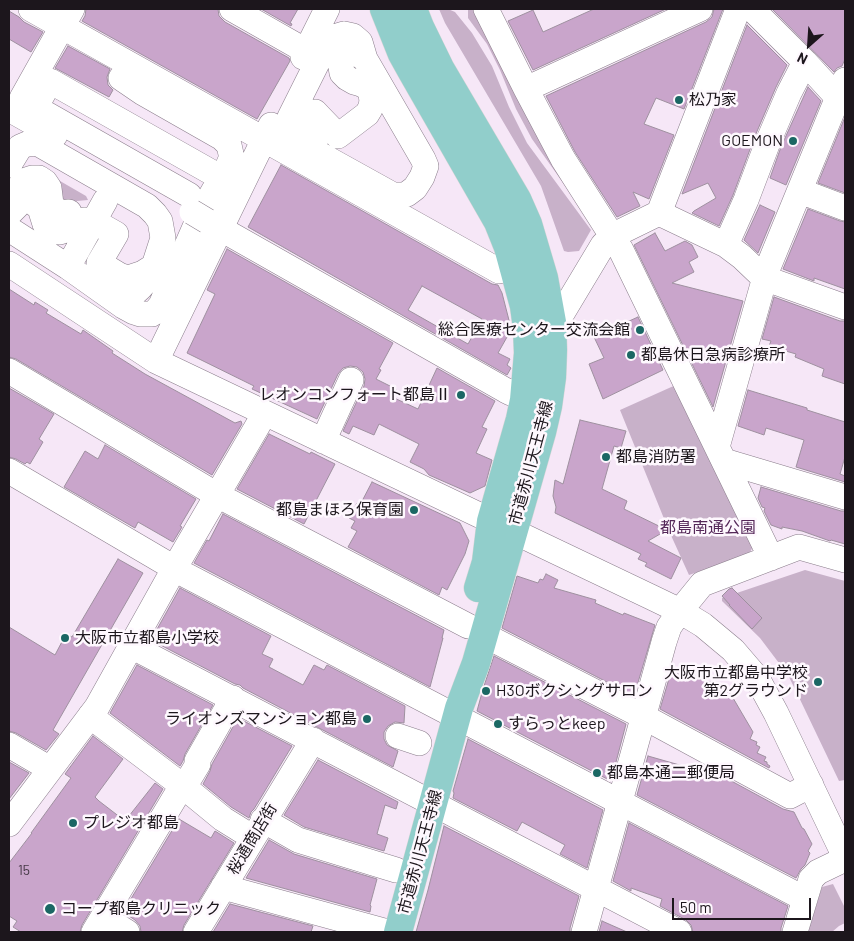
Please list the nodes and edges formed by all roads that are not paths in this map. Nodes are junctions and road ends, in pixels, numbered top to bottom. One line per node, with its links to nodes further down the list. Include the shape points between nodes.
1 (31, 9): 10 (street)
2 (232, 9): 11 (street)
3 (328, 9): 11 (street)
4 (384, 9): 45 (main road, 市道赤川天王寺線, via 402,54 498,222)
5 (414, 9): 50 (main road, 市道赤川天王寺線, via 440,68 517,199 528,224 544,278)
6 (486, 9): 16 (street)
7 (700, 9): 16 (street)
8 (738, 9): 37 (street)
9 (752, 9): 13 (street)
10 (67, 18): 19 (street); 24 (street)
11 (306, 51): 24 (street)
12 (365, 59): 15 (street, via 356,38 339,35 326,46); 23 (street, via 350,52 342,61 342,73 367,87 372,102 367,114); 32 (street, via 426,166)
13 (805, 62): 18 (street); 42 (street)
14 (121, 78): 17 (street)
15 (304, 88): 22 (street, via 288,125); 23 (street)
16 (526, 89): 41 (street, via 563,158)
17 (143, 93): 20 (street); 21 (street)
18 (843, 94): 33 (street)
19 (10, 114): 39 (street)
20 (127, 125): 25 (street); 27 (street); 27 (street, via 50,81 39,101 43,112)
21 (200, 125): 25 (street); 26 (street, via 226,141)
22 (296, 125): 23 (street, via 302,126 308,135); 24 (street); 32 (street, via 290,135 301,144 393,195)
23 (345, 138)
24 (264, 139): 26 (street); 39 (street); 45 (street, via 498,270)
25 (155, 141): 30 (street); 31 (street)
26 (230, 150): 48 (street, via 228,166 202,211 156,312 140,314)
27 (112, 152): 31 (street)
28 (9, 166): 36 (street, via 21,161 37,162 47,167); 43 (street, via 20,147 37,143 147,206 160,221 164,238)
29 (371, 167): 32 (street)
30 (211, 172)
31 (151, 174): 39 (street)
32 (412, 191)
33 (800, 191): 35 (street); 47 (street)
34 (9, 197): 36 (street, via 26,180 39,178 49,188 51,204 61,213 82,205)
35 (845, 208)
36 (99, 211): 38 (street, via 60,232 47,228 40,208 31,202 20,203); 43 (street, via 149,226 156,235); 43 (street, via 133,229 118,256 120,262); 46 (street)
37 (659, 213): 41 (street); 42 (street)
38 (9, 214)
39 (202, 214): 51 (street); 54 (street, via 505,390)
40 (9, 229): 46 (street)
41 (612, 236): 50 (street, via 603,245); 57 (street)
42 (726, 245): 47 (street)
43 (153, 261): 48 (street, via 148,278 140,288 130,297)
44 (9, 264): 51 (street)
45 (513, 265): 54 (main road, 市道赤川天王寺線, via 527,328)
46 (68, 267): 48 (street)
47 (764, 278): 49 (street); 57 (street)
48 (115, 300)
49 (845, 307)
50 (552, 330): 61 (main road, 市道赤川天王寺線, via 548,406)
51 (156, 361): 55 (street)
52 (9, 371): 59 (street)
53 (352, 380): 56 (street)
54 (525, 395): 61 (main road, 市道赤川天王寺線)
55 (265, 413): 56 (street); 59 (street)
56 (323, 441): 61 (street)
57 (720, 454): 60 (street); 62 (street)
58 (9, 471): 64 (street)
59 (217, 495): 64 (street); 66 (street)
60 (845, 497)
61 (502, 526): 65 (street); 66 (main road, 市道赤川天王寺線)
62 (771, 558): 63 (street, via 799,547); 65 (street, via 702,584)
63 (845, 560)
64 (174, 569): 67 (street); 69 (street)
65 (680, 611): 71 (street, via 669,627); 75 (street, via 734,650 757,678)
66 (476, 631): 69 (main road, 市道赤川天王寺線, via 476,663 459,708); 71 (street)
67 (131, 646): 68 (street); 70 (street)
68 (233, 698): 72 (street); 76 (street)
69 (449, 713): 77 (main road, 市道赤川天王寺線); 78 (street)
70 (90, 716): 74 (street); 76 (street)
71 (644, 717): 75 (street, via 790,796); 78 (street)
72 (311, 743): 77 (street); 80 (street, 桜通商店街)
73 (9, 745): 74 (street)
74 (50, 769): 79 (street)
75 (811, 786): 81 (street)
76 (184, 787): 80 (street, via 223,819); 87 (street)
77 (425, 799): 82 (main road, 市道赤川天王寺線); 84 (street); 91 (main road, 市道赤川天王寺線)
78 (620, 802): 84 (street); 85 (street)
79 (9, 824)
80 (258, 829): 82 (street); 83 (street, 桜通商店街)
81 (845, 858): 85 (street, via 815,875)
82 (396, 870): 91 (main road, 市道赤川天王寺線)
83 (223, 886): 86 (street); 90 (street, 桜通商店街)
84 (596, 889): 92 (street); 93 (street)
85 (805, 899): 94 (street)
86 (311, 922): 88 (street)
87 (98, 925): 89 (street)
88 (340, 926): 91 (street)
89 (127, 932)
90 (196, 932)
91 (386, 932)
92 (584, 932)
93 (679, 932)
94 (795, 932)

